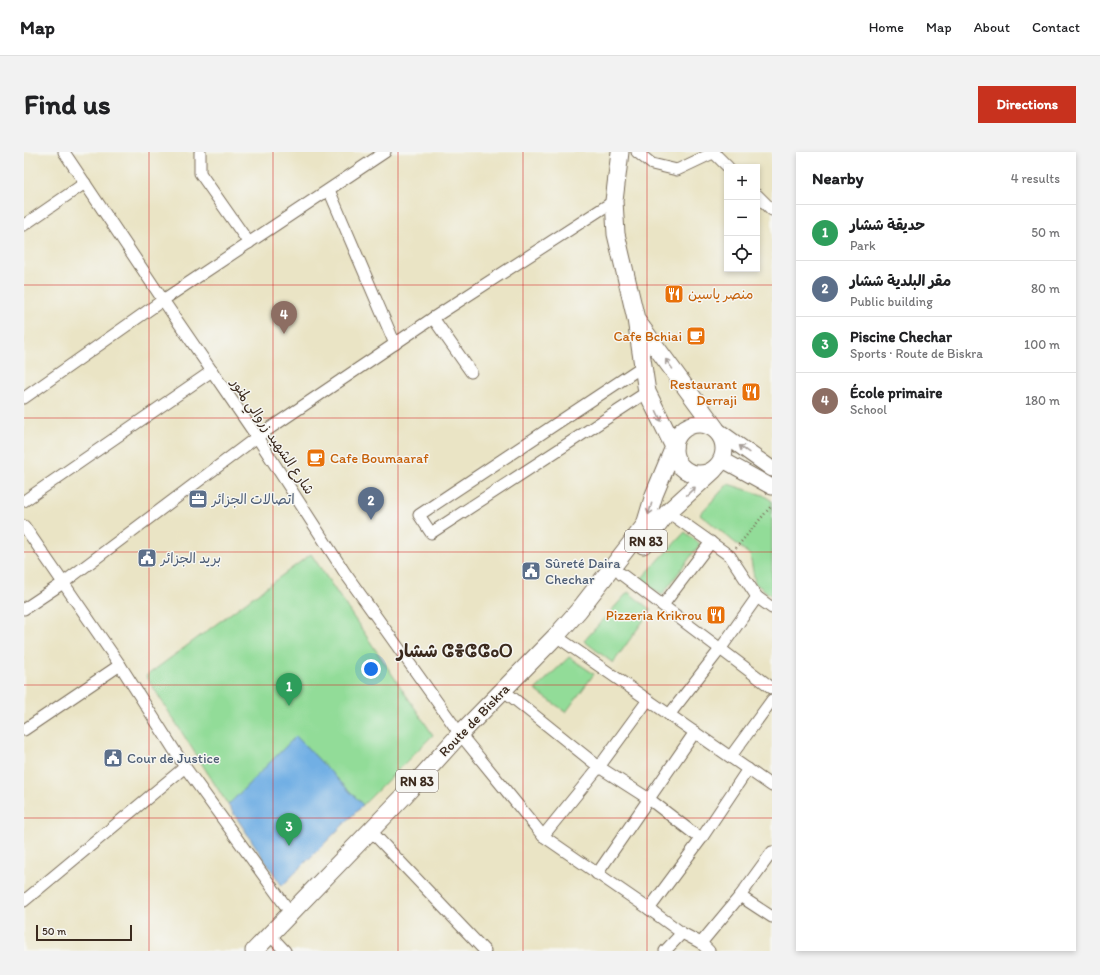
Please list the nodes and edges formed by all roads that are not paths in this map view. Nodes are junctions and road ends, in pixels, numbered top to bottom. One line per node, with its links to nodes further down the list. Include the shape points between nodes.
1 (64, 152): 8 (street, شارع الشهيد زروالي لمنور)
2 (200, 152): 14 (street, via 200,173)
3 (385, 152): 9 (street)
4 (620, 152): 11 (main road)
5 (637, 152): 6 (street, via 652,164 677,170)
6 (714, 153): 7 (street)
7 (725, 164)
8 (85, 183): 13 (street); 15 (street, شارع الشهيد زروالي لمنور)
9 (329, 190): 14 (street); 18 (street)
10 (760, 198): 12 (street)
11 (614, 201): 16 (street); 17 (main road, via 616,234)
12 (772, 210)
13 (24, 225)
14 (249, 243): 15 (street)
15 (163, 300): 20 (street, شارع الشهيد زروالي لمنور); 23 (street)
16 (433, 318): 18 (street); 21 (street)
17 (636, 319): 19 (main road); 24 (main road, one-way to 17)
18 (395, 344): 25 (street)
19 (643, 366): 22 (main road); 22 (street, via 419,515 431,533)
20 (212, 371): 25 (street, شارع الشهيد زروالي لمنور); 30 (street)
21 (471, 372)
22 (647, 392): 26 (main road, one-way to 26)
23 (24, 398)
24 (716, 429): 26 (main road, via 702,423 690,425 680,432); 27 (main road, via 724,440 725,453); 28 (main road, one-way to 24)
25 (257, 437): 35 (street); 51 (street, شارع الشهيد زروالي لمنور, via 345,573)
26 (674, 447): 27 (main road, via 674,455 678,462 690,472 706,473); 40 (main road, RN 83, one-way to 40, via 654,495 645,525)
27 (718, 465): 29 (main road); 31 (main road, RN 83, one-way to 27)
28 (772, 469)
29 (772, 487)
30 (24, 501)
31 (668, 512): 33 (street); 34 (main road, RN 83)
32 (24, 526): 35 (street)
33 (711, 542): 36 (street, via 730,556); 37 (street)
34 (621, 574): 37 (street); 40 (main road, RN 83)
35 (63, 583): 39 (street); 43 (street)
36 (757, 597): 38 (street); 42 (street)
37 (663, 605): 42 (street)
38 (772, 608)
39 (24, 609)
40 (579, 610): 41 (main road, Route de Biskra / RN 83)
41 (556, 636): 45 (main road, Route de Biskra / RN 83); 46 (street)
42 (721, 648): 44 (street); 48 (street)
43 (120, 665): 49 (street); 53 (street)
44 (772, 688)
45 (503, 690): 51 (main road, Route de Biskra / RN 83); 54 (street)
46 (648, 700): 48 (street); 54 (street)
47 (772, 700): 52 (street)
48 (669, 715): 50 (street)
49 (24, 730)
50 (695, 732): 52 (street); 57 (street)
51 (460, 734): 58 (main road, Route de Biskra / RN 83); 59 (street, شارع الشهيد زروالي لمنور)
52 (731, 756): 55 (street)
53 (185, 767): 64 (street); 66 (street)
54 (599, 767): 57 (street); 59 (street)
55 (748, 769): 56 (street); 60 (street)
56 (772, 786)
57 (649, 799): 60 (street); 62 (street)
58 (370, 830): 66 (main road, Route de Biskra / RN 83); 73 (street)
59 (543, 836): 62 (street, شارع الشهيد زروالي لمنور)
60 (701, 839): 65 (street)
61 (772, 852): 63 (street)
62 (597, 874): 65 (street, شارع الشهيد زروالي لمنور)
63 (740, 896): 67 (street); 70 (street)
64 (24, 901)
65 (649, 909): 68 (street, شارع الشهيد زروالي لمنور)
66 (290, 912): 69 (main road, Route de Biskra / RN 83)
67 (772, 917)
68 (682, 933): 70 (street, شارع الشهيد زروالي لمنور); 74 (street)
69 (270, 935): 71 (main road, Route de Biskra / RN 83); 72 (street)
70 (701, 943): 75 (street, شارع الشهيد زروالي لمنور)
71 (254, 951)
72 (286, 951)
73 (485, 951)
74 (665, 951)
75 (709, 951)

